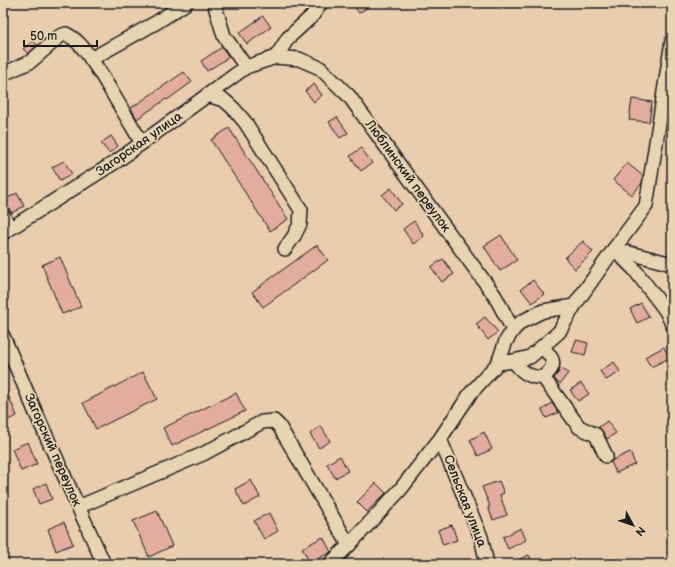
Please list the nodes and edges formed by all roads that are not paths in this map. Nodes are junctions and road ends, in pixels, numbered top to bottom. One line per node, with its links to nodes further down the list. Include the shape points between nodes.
1 (186, 3): 6 (street)
2 (321, 3): 5 (street, via 312,16 288,38)
3 (214, 4): 7 (street, via 224,36)
4 (672, 41): 14 (street, via 646,206)
5 (276, 57): 7 (street, Загорская улица); 18 (street, Люблинский переулок, via 299,59 320,68 349,96 494,296)
6 (91, 60): 8 (street, via 74,38 66,34 60,36 30,62); 10 (street)
7 (246, 67): 9 (street, Загорская улица)
8 (3, 74)
9 (208, 95): 10 (street, Загорская улица); 13 (street, via 224,100 245,122 301,210 300,224)
10 (142, 143): 12 (street, Загорская улица)
11 (3, 215): 12 (street)
12 (7, 231)
13 (285, 249)
14 (614, 249): 15 (street); 16 (street); 17 (street, via 634,268 666,311)
15 (672, 264)
16 (574, 306): 18 (street, via 543,311 521,322); 20 (street, via 559,332)
17 (672, 324)
18 (513, 330): 21 (street)
19 (3, 336): 26 (street, Загорский переулок)
20 (542, 347): 22 (street, via 530,357); 23 (street, via 549,353 553,365)
21 (498, 362): 22 (street); 24 (street, via 470,394)
22 (514, 362): 23 (street, via 528,374 537,378)
23 (543, 377): 25 (street, via 579,428 596,435)
24 (440, 439): 27 (street, via 400,490); 30 (street, Сельская улица, via 481,537)
25 (606, 456)
26 (78, 507): 27 (street, via 204,454 262,422 274,421); 28 (street, Загорский переулок)
27 (349, 545): 29 (street)
28 (104, 564)
29 (330, 564)
30 (487, 564)

